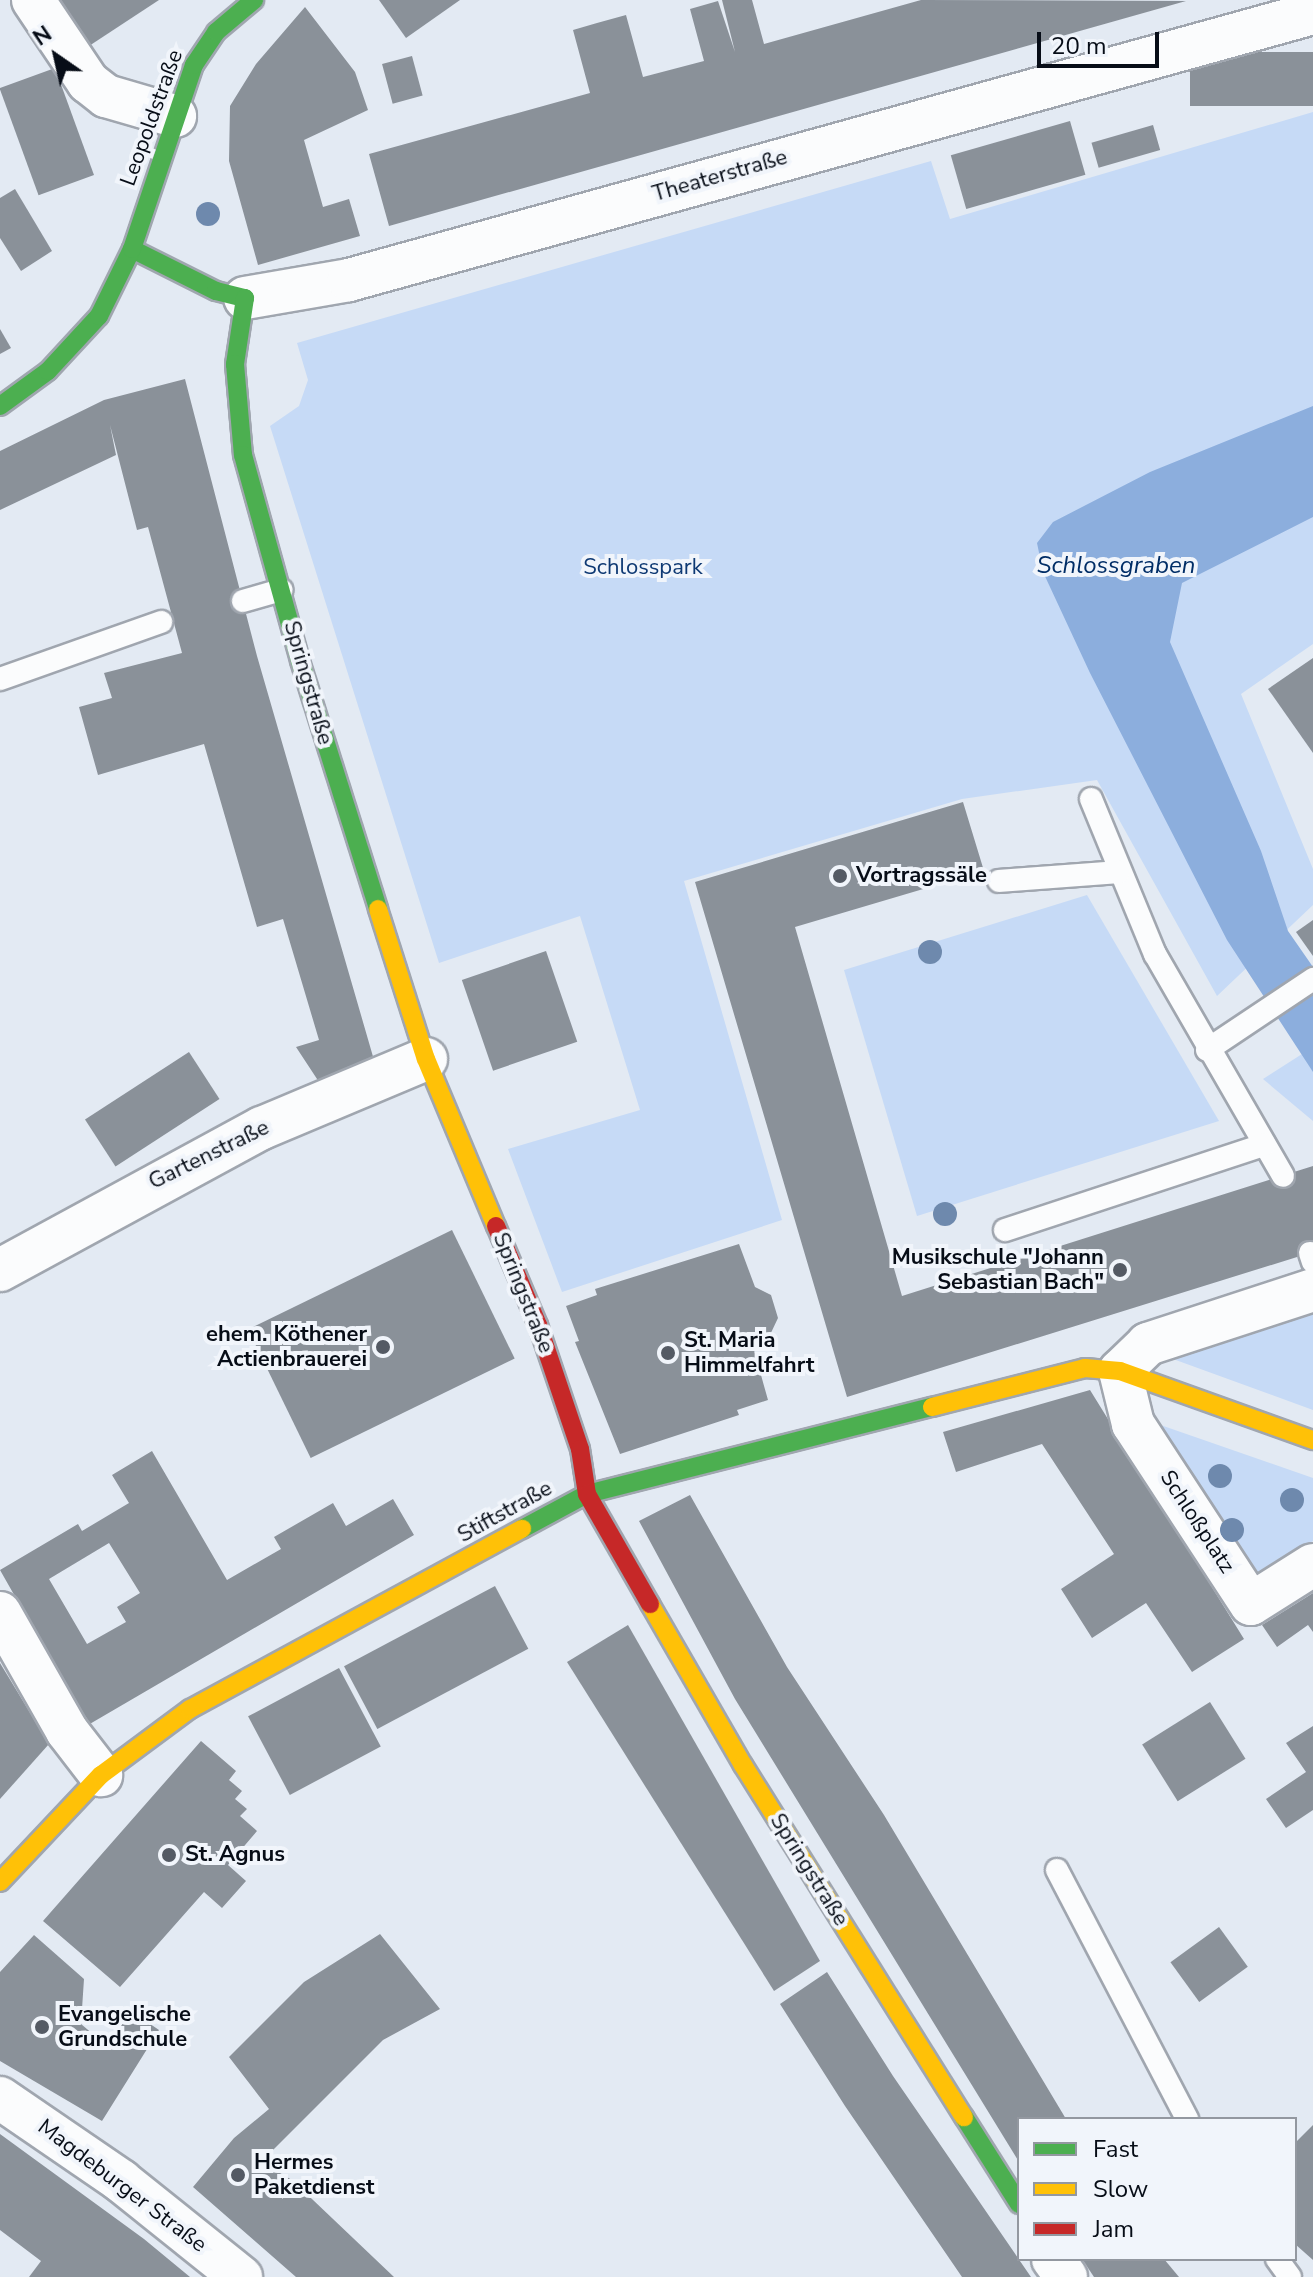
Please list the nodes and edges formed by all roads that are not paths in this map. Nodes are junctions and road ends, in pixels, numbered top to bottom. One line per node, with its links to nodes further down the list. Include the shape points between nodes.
1 (33, 0): 4 (street, via 88,82 106,96)
2 (254, 0): 4 (main road, Leopoldstraße, via 203,49)
3 (1313, 13): 6 (street, Theaterstraße, via 349,280)
4 (175, 116): 5 (main road, Leopoldstraße)
5 (132, 249): 6 (main road, Theaterstraße, via 216,291); 7 (main road, Leopoldstraße, via 76,344)
6 (245, 298): 8 (main road, Springstraße, via 235,364 236,411)
7 (0, 406)
8 (281, 590): 9 (lane); 17 (main road, Springstraße)
9 (243, 601)
10 (161, 622): 11 (lane)
11 (0, 679)
12 (1091, 799): 13 (lane)
13 (1119, 872): 14 (lane); 16 (lane)
14 (999, 881)
15 (1313, 979): 16 (lane)
16 (1207, 1050): 18 (lane)
17 (426, 1059): 22 (street, Gartenstraße, via 247,1135); 25 (main road, Springstraße, via 538,1325 580,1449)
18 (1264, 1145): 19 (lane); 20 (lane)
19 (1283, 1176)
20 (1005, 1230)
21 (1312, 1268): 23 (street, via 1148,1344)
22 (0, 1270)
23 (1120, 1371): 24 (main road); 25 (main road, Stiftstraße, via 1069,1371); 26 (street, Schloßplatz, via 1133,1424 1251,1604)
24 (1313, 1440)
25 (587, 1494): 28 (main road, Stiftstraße, via 190,1709); 33 (main road, Springstraße, via 743,1765)
26 (1313, 1565)
27 (0, 1613): 28 (street, via 67,1731)
28 (101, 1775): 30 (main road, Stiftstraße)
29 (1057, 1870): 32 (lane)
30 (0, 1882)
31 (0, 2098): 34 (street, Magdeburger Straße, via 121,2181)
32 (1186, 2117)
33 (1017, 2201)
34 (241, 2277)

